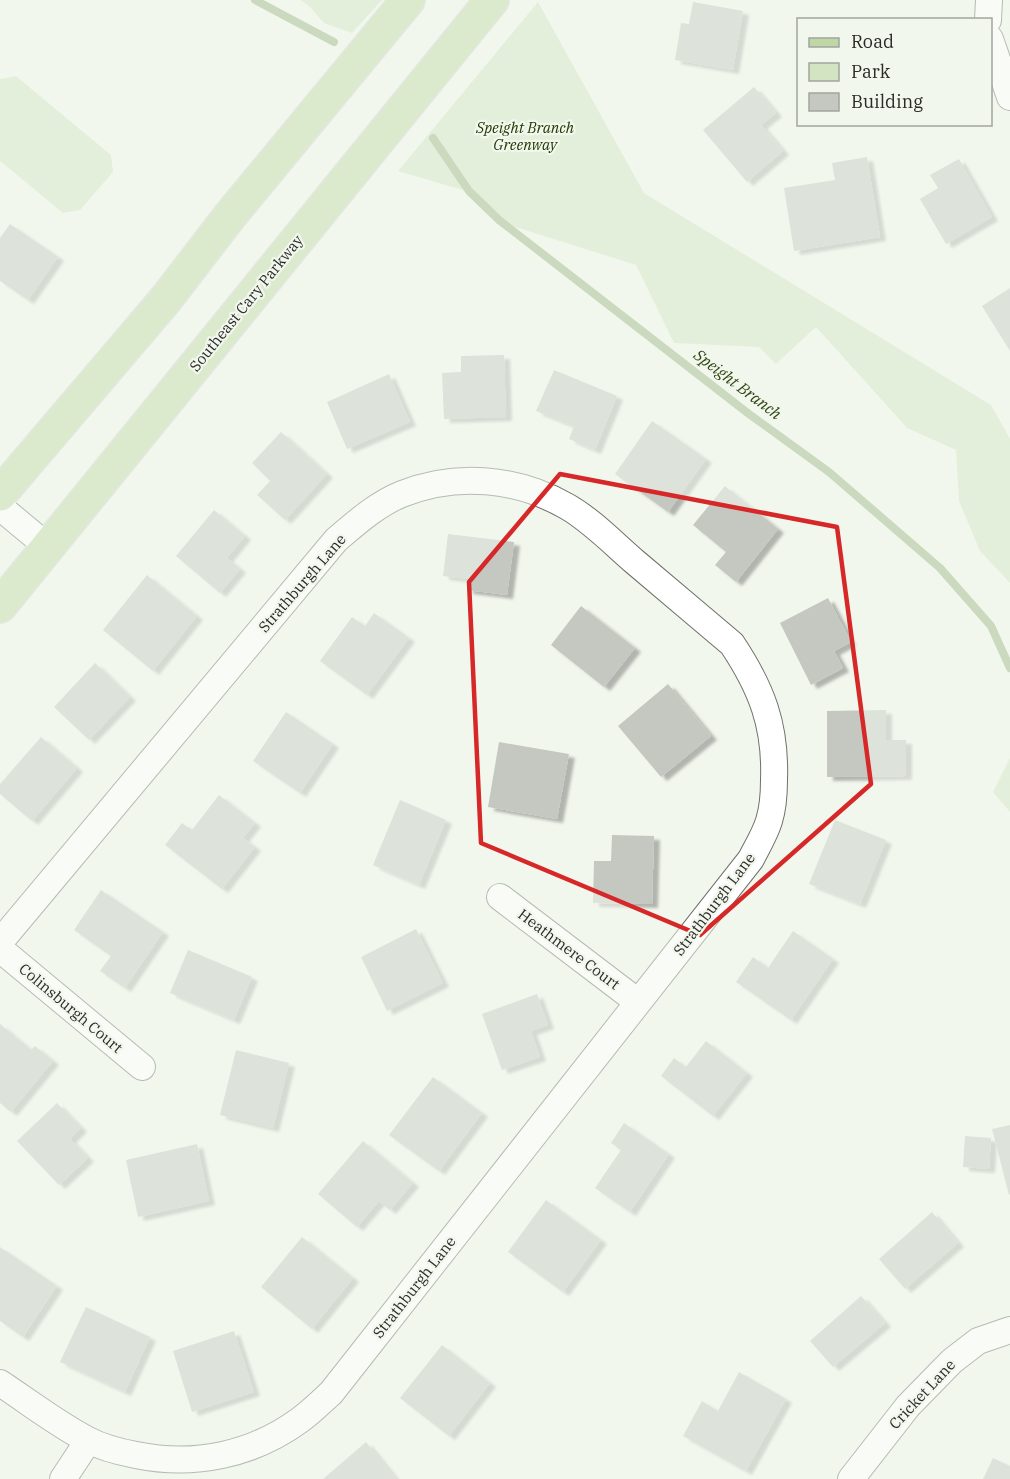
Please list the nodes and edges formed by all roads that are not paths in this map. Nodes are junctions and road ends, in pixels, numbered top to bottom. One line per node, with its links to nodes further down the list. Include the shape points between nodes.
1 (408, 0): 7 (main road, via 166,299)
2 (492, 0): 9 (main road, Southeast Cary Parkway)
3 (989, 0): 4 (street)
4 (988, 18)
5 (992, 45): 6 (street)
6 (1010, 97)
7 (0, 494)
8 (0, 507): 9 (street)
9 (48, 547): 10 (main road, Southeast Cary Parkway)
10 (0, 606)
11 (500, 897): 14 (street, Heathmere Court)
12 (0, 942): 14 (street, Strathburgh Lane, via 336,540 370,512 401,494 439,483 505,483 538,492 570,508 732,644 763,698 771,727 774,794 769,821 751,860)
13 (0, 949): 15 (street, Colinsburgh Court)
14 (638, 1002): 18 (street, Strathburgh Lane, via 331,1393 301,1420 247,1449 179,1461 115,1451)
15 (142, 1067)
16 (1010, 1330): 20 (street, Cricket Lane, via 978,1341 952,1361 908,1406)
17 (0, 1383): 18 (street, Strathburgh Lane)
18 (88, 1441): 19 (street)
19 (63, 1479)
20 (851, 1479)

